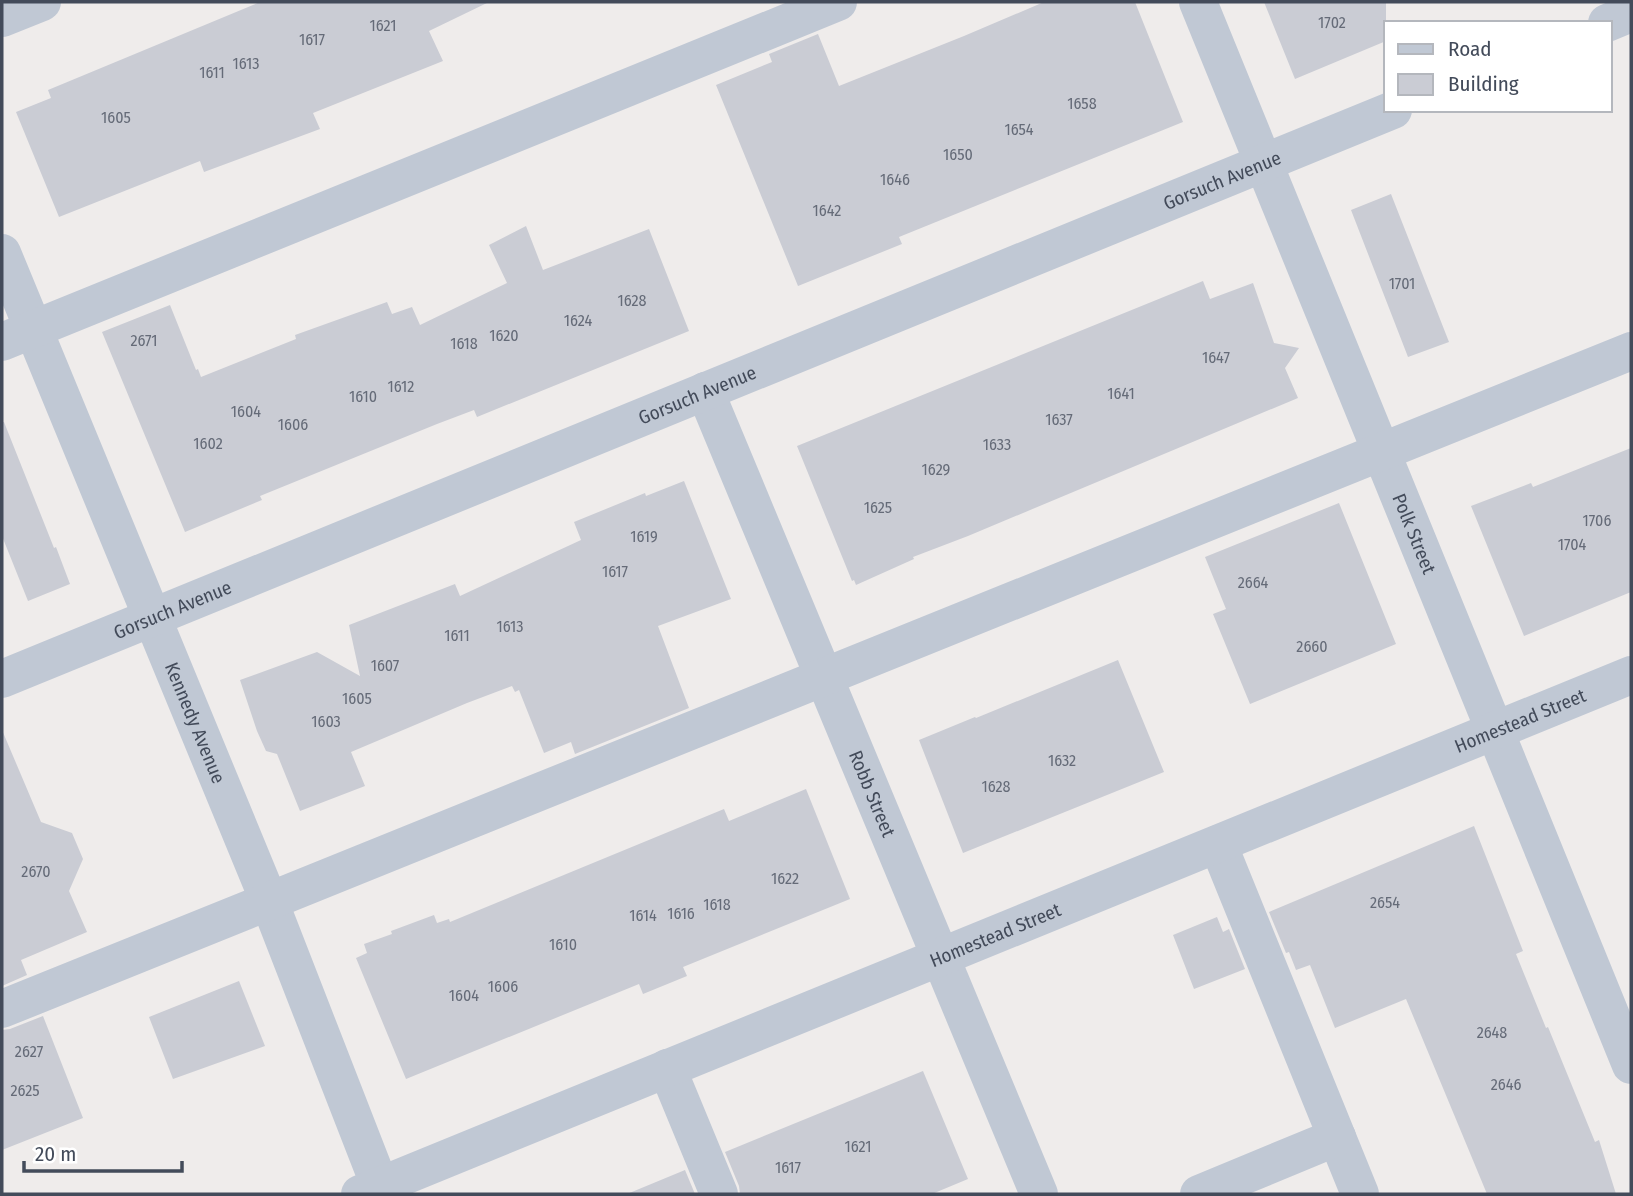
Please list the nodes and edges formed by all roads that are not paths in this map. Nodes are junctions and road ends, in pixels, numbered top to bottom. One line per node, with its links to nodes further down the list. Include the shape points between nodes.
1 (42, 2): 5 (street)
2 (838, 2): 10 (street)
3 (1198, 2): 8 (street, Polk Street)
4 (1631, 13): 6 (street)
5 (2, 18)
6 (1612, 21)
7 (1388, 112): 8 (street, Gorsuch Avenue)
8 (1263, 163): 12 (street, Gorsuch Avenue); 13 (street, Polk Street)
9 (2, 253): 10 (street, Kennedy Avenue)
10 (17, 336): 14 (street, Kennedy Avenue)
11 (1631, 351): 13 (street)
12 (705, 391): 14 (street, Gorsuch Avenue); 16 (street, Robb Street)
13 (1382, 452): 16 (street); 18 (street, Polk Street)
14 (152, 618): 17 (street, Gorsuch Avenue); 20 (street, Kennedy Avenue)
15 (1631, 675): 18 (street, Homestead Street)
16 (824, 677): 20 (street); 21 (street, Robb Street)
17 (2, 679)
18 (1495, 731): 19 (street, Homestead Street); 23 (street, Polk Street)
19 (1218, 844): 21 (street, Homestead Street); 26 (street)
20 (269, 901): 22 (street); 27 (street, Kennedy Avenue)
21 (940, 957): 25 (street, Homestead Street); 29 (street, Robb Street)
22 (2, 1009)
23 (1621, 1011): 24 (street, Polk Street)
24 (1631, 1065)
25 (667, 1068): 27 (street, Homestead Street); 28 (street)
26 (1337, 1136): 30 (street); 31 (street)
27 (374, 1192)
28 (719, 1194)
29 (1039, 1194)
30 (1199, 1194)
31 (1360, 1194)

